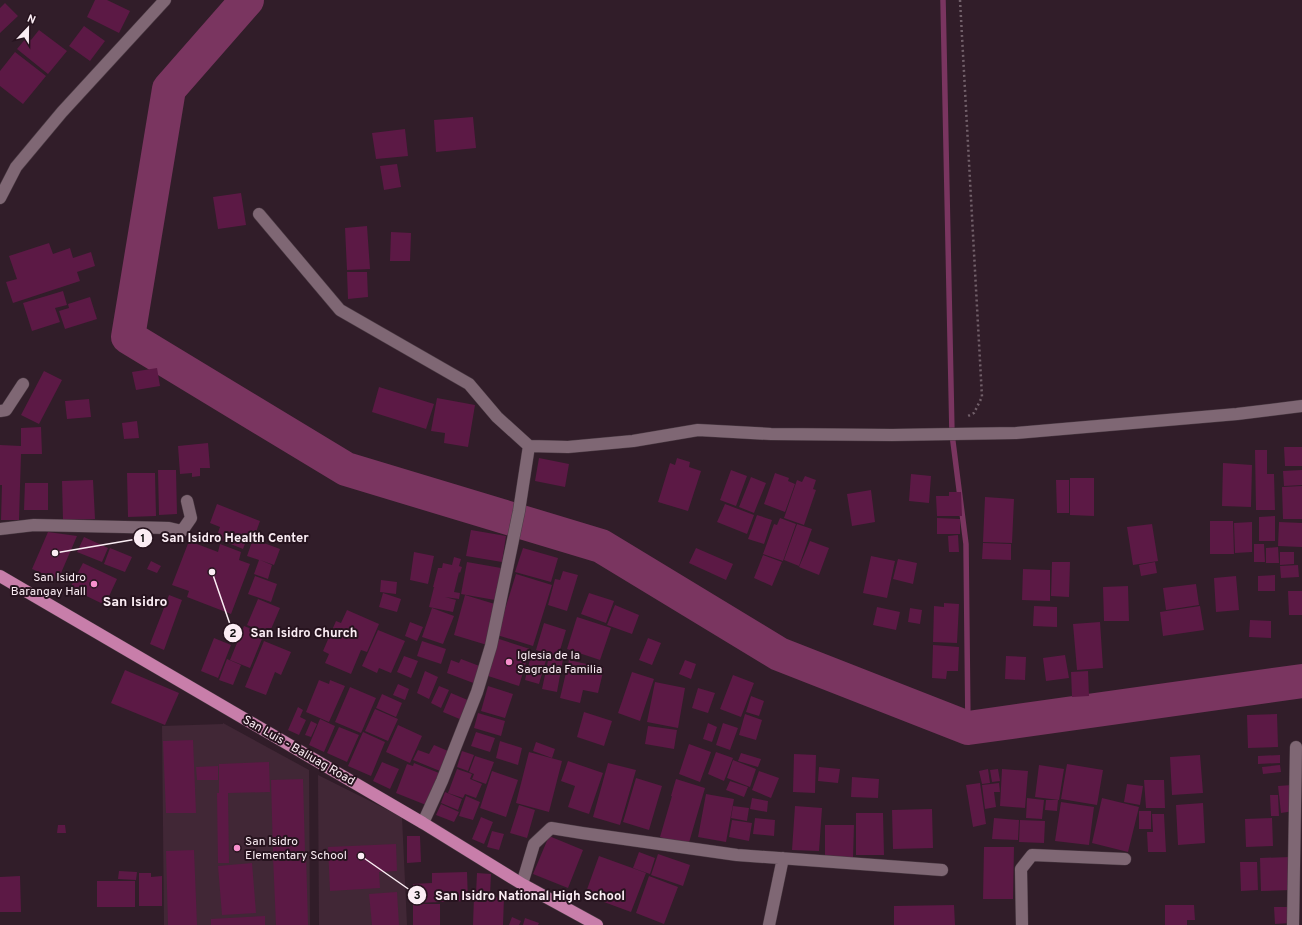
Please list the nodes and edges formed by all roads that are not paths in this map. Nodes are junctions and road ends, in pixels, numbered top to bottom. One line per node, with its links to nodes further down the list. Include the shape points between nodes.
1 (165, 0): 2 (street, via 62,112 16,167)
2 (0, 198)
3 (259, 214): 7 (street, via 340,310 469,384 496,417)
4 (23, 384): 6 (street, via 6,410)
5 (1302, 406): 7 (street, via 1024,432 892,435 771,434 698,430 633,441 568,447)
6 (0, 411)
7 (529, 446): 12 (street, via 520,511 496,625 477,692)
8 (188, 501): 9 (street, via 191,518 182,531 169,528 34,525)
9 (0, 529)
10 (0, 576): 12 (main road, San Luis - Baliuag Road)
11 (1296, 748): 20 (street)
12 (423, 823): 16 (main road, San Luis - Baliuag Road)
13 (783, 858): 15 (street); 16 (street, via 729,854 551,828 534,844); 18 (street)
14 (1125, 859): 19 (street, via 1032,855 1021,869)
15 (942, 870)
16 (522, 884): 17 (main road, San Luis - Baliuag Road)
17 (598, 925)
18 (769, 925)
19 (1022, 925)
20 (1293, 925)

